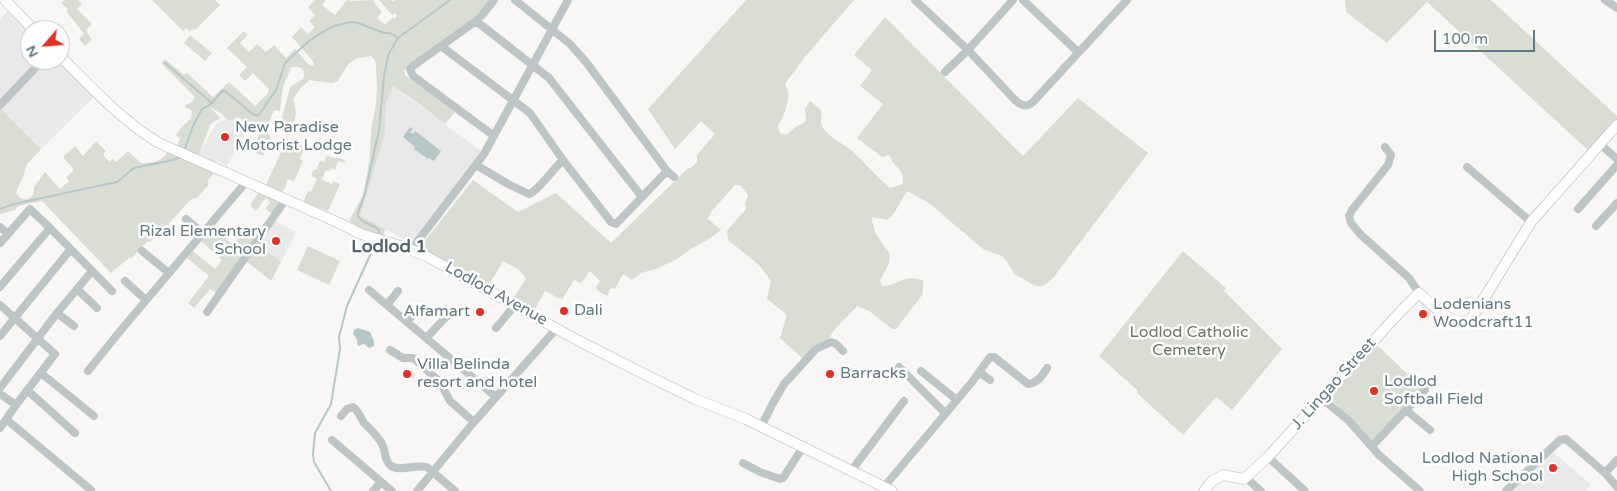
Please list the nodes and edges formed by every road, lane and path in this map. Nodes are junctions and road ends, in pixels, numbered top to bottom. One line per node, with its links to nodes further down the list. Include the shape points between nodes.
1 (5, 0): 11 (main road)
2 (494, 0): 12 (street)
3 (515, 0): 13 (street)
4 (568, 0): 13 (street)
5 (915, 0): 15 (street)
6 (1013, 0): 15 (street)
7 (1023, 0): 16 (street)
8 (1127, 0): 16 (street)
9 (1605, 0): 10 (street)
10 (1617, 8)
11 (24, 20)
12 (476, 21): 14 (street); 17 (street)
13 (552, 29): 17 (street); 32 (street, via 586,62)
14 (440, 46): 21 (street); 24 (street, via 411,68 411,73)
15 (968, 50): 16 (street, via 1016,101 1026,106); 20 (street)
16 (1078, 52)
17 (533, 64): 21 (street); 35 (street, via 549,78)
18 (70, 66): 34 (main road, Lodlod Avenue, via 110,106 159,144)
19 (34, 70): 22 (street)
20 (945, 72)
21 (514, 99): 24 (street); 28 (street, via 530,113)
22 (0, 105)
23 (1617, 125): 25 (main road)
24 (494, 136): 29 (street)
25 (1600, 144): 27 (street); 40 (main road)
26 (1385, 147): 58 (street, via 1391,154 1388,165 1349,216 1360,234 1409,278)
27 (1617, 159)
28 (563, 160): 29 (street, via 529,194); 35 (street, via 611,222 616,224)
29 (476, 165): 48 (street)
30 (1617, 165): 38 (street)
31 (1467, 167): 40 (street)
32 (667, 171): 33 (street); 35 (street)
33 (674, 177)
34 (246, 182): 36 (main road, Lodlod Avenue); 44 (street)
35 (642, 197)
36 (286, 199): 48 (main road, Lodlod Avenue, via 355,231); 65 (street)
37 (1617, 203): 41 (street)
38 (1578, 209)
39 (186, 219): 44 (street)
40 (1531, 222): 58 (main road, via 1468,321 1457,322)
41 (1596, 226)
42 (0, 227): 45 (street)
43 (50, 228): 45 (street, via 30,209); 47 (street); 53 (street)
44 (203, 233): 51 (street)
45 (8, 234): 46 (street)
46 (0, 243)
47 (70, 250): 50 (street); 68 (street)
48 (412, 250): 62 (main road, Lodlod Avenue)
49 (142, 251): 51 (street)
50 (92, 271): 54 (street); 57 (street)
51 (169, 273): 59 (street)
52 (125, 282): 59 (street)
53 (0, 287)
54 (77, 290): 63 (street); 66 (street)
55 (369, 290): 61 (street)
56 (398, 291): 61 (street)
57 (112, 292)
58 (1419, 294): 90 (main road, J. Lingao Street)
59 (146, 300): 80 (street)
60 (0, 305): 68 (street)
61 (387, 305): 69 (street)
62 (516, 305): 71 (street); 72 (main road, Lodlod Avenue)
63 (98, 308)
64 (418, 308): 69 (street)
65 (208, 312)
66 (57, 313): 70 (street); 74 (street)
67 (448, 314): 75 (street)
68 (15, 317): 73 (street); 74 (street)
69 (407, 322): 75 (street)
70 (74, 326)
71 (496, 328)
72 (557, 328): 89 (street); 100 (main road, Lodlod Avenue, via 646,376)
73 (0, 336)
74 (38, 338): 83 (street, via 55,354); 85 (street)
75 (426, 338): 89 (street)
76 (390, 350): 99 (street, via 403,358 417,361 440,382 450,401)
77 (843, 351): 100 (street, via 831,342 816,349 779,390)
78 (900, 367): 95 (street)
79 (1047, 368): 82 (street, via 1041,377 1028,384 994,357 989,358)
80 (88, 371)
81 (921, 371): 91 (street)
82 (979, 372): 84 (street); 91 (street)
83 (41, 374): 86 (street); 96 (street)
84 (990, 380)
85 (0, 388)
86 (27, 390): 93 (street); 103 (street)
87 (1425, 390): 94 (street)
88 (0, 394): 93 (street)
89 (496, 397): 99 (street)
90 (1321, 398): 105 (street); 107 (main road, J. Lingao Street)
91 (957, 400): 95 (street)
92 (904, 401): 111 (street)
93 (16, 405): 98 (street)
94 (1406, 410): 102 (street); 105 (street)
95 (945, 413): 118 (street)
96 (94, 416)
97 (341, 416): 110 (street, via 349,408 355,408 381,443 392,466 422,466)
98 (6, 419): 101 (street); 119 (street)
99 (474, 422): 110 (street)
100 (761, 427): 106 (main road, Lodlod Avenue)
101 (0, 428)
102 (1430, 430)
103 (75, 433)
104 (332, 440): 114 (street)
105 (1372, 446): 117 (street)
106 (803, 447): 109 (street, via 784,478); 111 (main road, Lodlod Avenue)
107 (1268, 457): 113 (main road, J. Lingao Street); 126 (street)
108 (1617, 460): 112 (street)
109 (742, 463)
110 (432, 471): 122 (street); 123 (street)
111 (851, 471): 115 (main road, Lodlod Avenue)
112 (1605, 473): 116 (street); 128 (street, via 1566,439 1560,440)
113 (1246, 478): 124 (main road, via 1223,474); 125 (street)
114 (381, 482): 120 (street); 121 (street)
115 (871, 487): 118 (main road, Lodlod Avenue)
116 (1617, 487)
117 (1410, 488): 127 (street)
118 (888, 489)
119 (91, 490)
120 (373, 491)
121 (392, 491)
122 (417, 491)
123 (455, 491)
124 (1204, 491)
125 (1261, 491)
126 (1306, 491)
127 (1420, 491)
128 (1506, 491)

